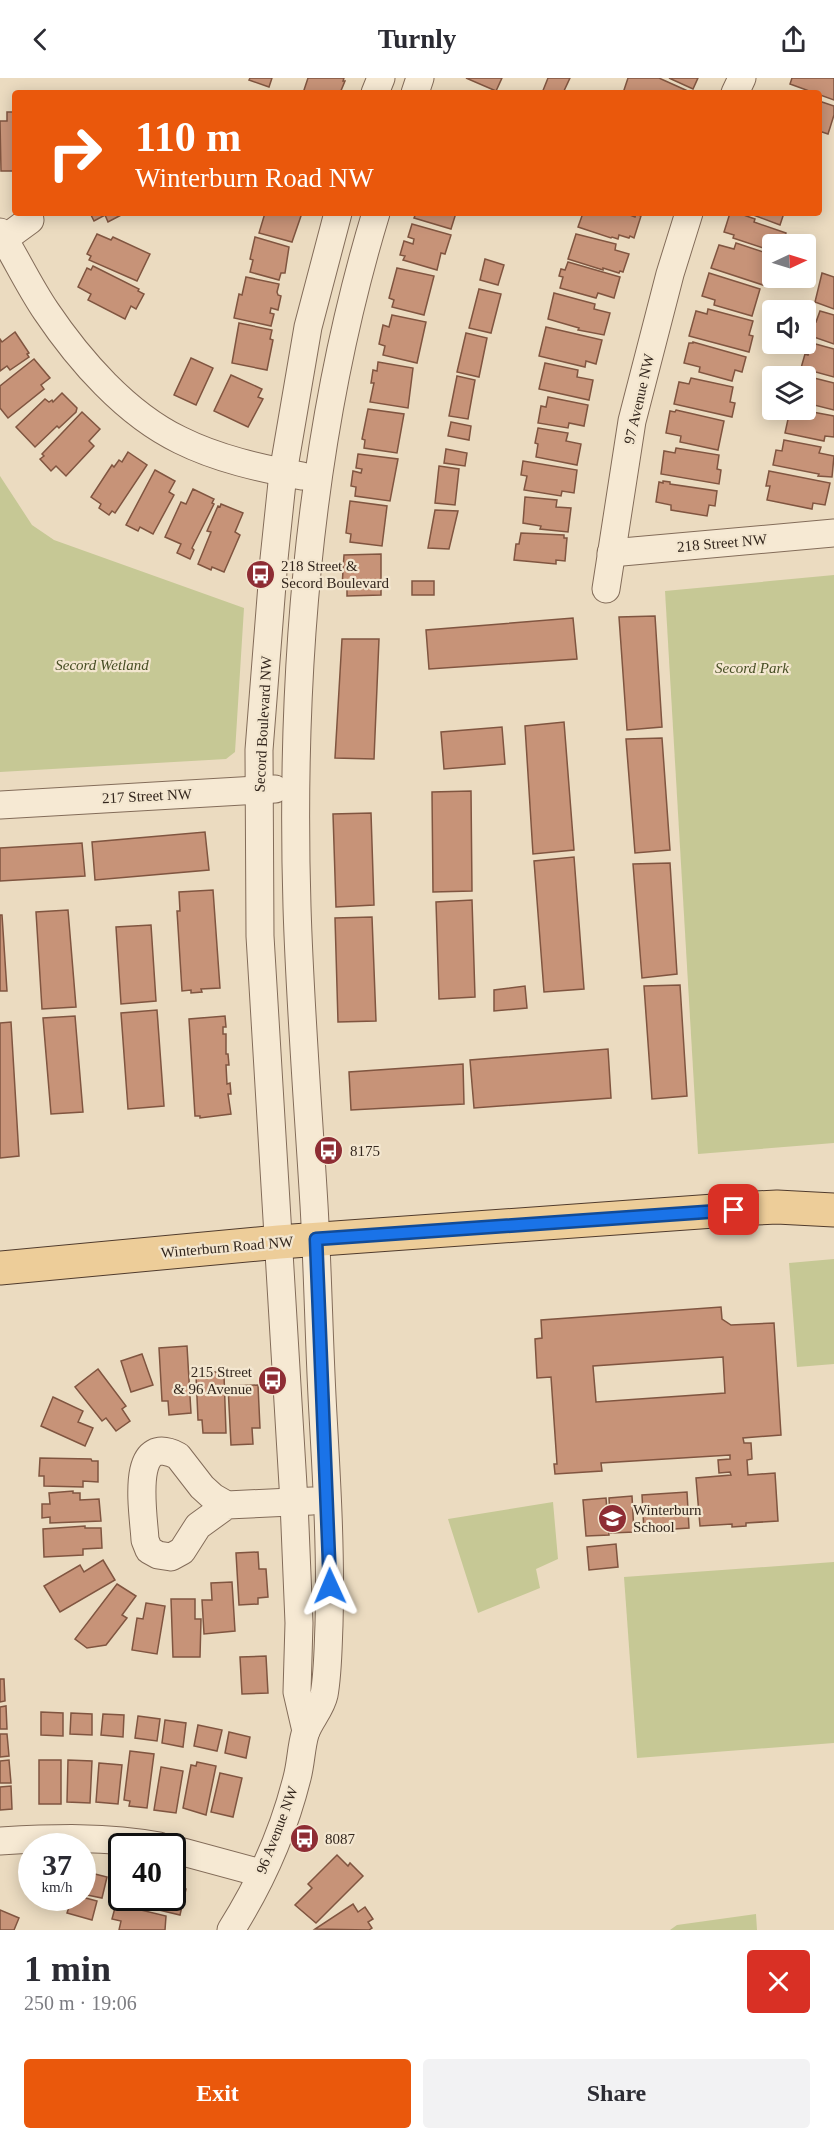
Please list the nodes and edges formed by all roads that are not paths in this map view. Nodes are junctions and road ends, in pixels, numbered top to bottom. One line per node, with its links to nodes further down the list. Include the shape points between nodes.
1 (337, 216): 6 (street, Secord Boulevard NW, via 308,327)
2 (375, 216): 7 (street, via 341,348)
3 (687, 216): 9 (street, 97 Avenue NW, via 632,421)
4 (30, 220): 5 (street)
5 (2, 236): 6 (street, via 45,310 76,352 131,407 178,439 243,464)
6 (283, 473): 7 (street); 12 (street, Secord Boulevard NW)
7 (318, 479): 11 (street, via 304,611)
8 (834, 533): 9 (street, 218 Street NW)
9 (611, 553): 10 (street, 97 Avenue NW)
10 (606, 589)
11 (294, 789): 12 (street, 217 Street NW); 17 (street, via 300,1010)
12 (258, 790): 13 (street, 217 Street NW); 18 (street, Secord Boulevard NW, via 260,936)
13 (0, 804)
14 (834, 1188): 15 (main road, Winterburn Road NW)
15 (777, 1207): 16 (main road, Winterburn Road NW); 17 (main road, Winterburn Road NW)
16 (834, 1210)
17 (316, 1239): 18 (main road, Winterburn Road NW); 20 (street, 96 Avenue NW)
18 (279, 1242): 19 (main road, Winterburn Road NW); 21 (street, 96 Avenue NW)
19 (0, 1268)
20 (328, 1500): 21 (street); 23 (street, 96 Avenue NW, via 330,1586 323,1699)
21 (294, 1502): 22 (street); 23 (street, 96 Avenue NW, via 299,1623 297,1692)
22 (227, 1505)
23 (306, 1731): 27 (street, 96 Avenue NW, via 287,1813)
24 (108, 1840): 25 (street)
25 (0, 1841)
26 (186, 1853): 27 (street)
27 (261, 1873): 28 (street, 96 Avenue NW)
28 (236, 1928)

